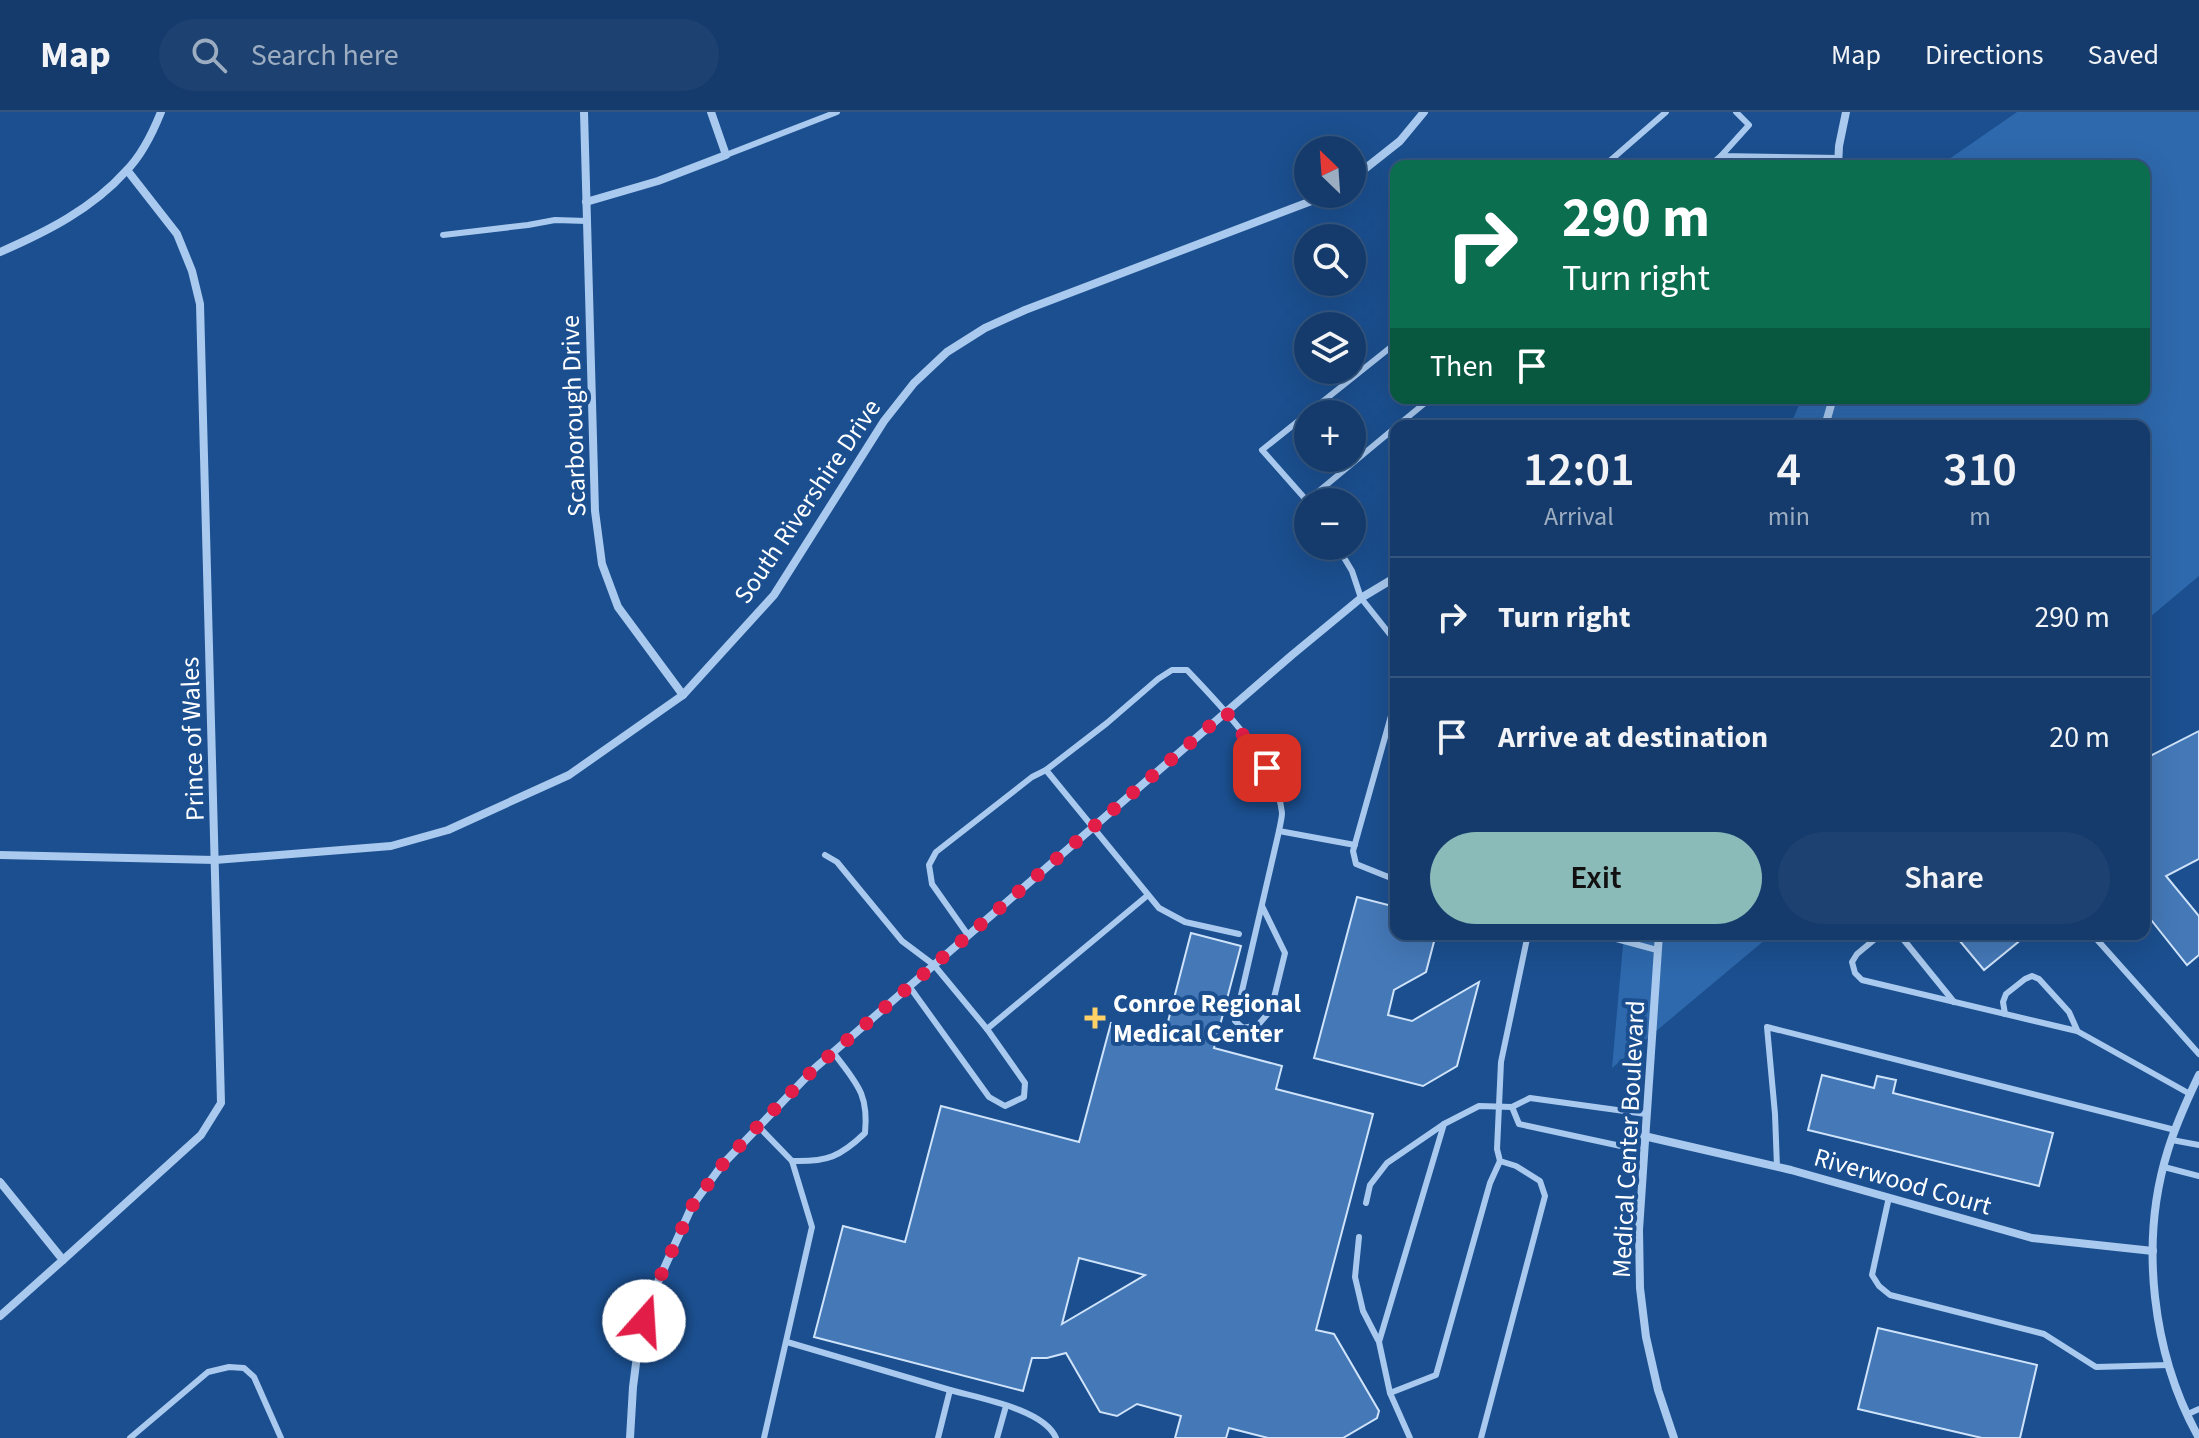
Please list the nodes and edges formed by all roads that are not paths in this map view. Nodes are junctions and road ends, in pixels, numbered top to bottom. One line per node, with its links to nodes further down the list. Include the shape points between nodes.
1 (161, 112): 16 (street)
2 (584, 112): 17 (street, Scarborough Drive)
3 (711, 112): 9 (street)
4 (837, 112): 9 (lane)
5 (1424, 112): 15 (street, via 1400,141)
6 (1666, 112): 11 (lane)
7 (1736, 112): 10 (lane, via 1749,125)
8 (1846, 112): 14 (street)
9 (726, 155): 17 (street)
10 (1721, 156): 12 (lane); 13 (lane)
11 (1611, 160)
12 (1716, 160)
13 (1799, 160)
14 (1838, 160)
15 (1366, 168)
16 (127, 170): 21 (street, via 88,205); 41 (street, Prince of Wales, via 177,234 200,304)
17 (586, 202): 19 (street, Scarborough Drive)
18 (1294, 208): 32 (street, South Rivershire Drive, via 1025,310 947,352 884,421 774,595)
19 (587, 221): 20 (lane, via 555,220); 32 (street, Scarborough Drive, via 595,511 602,564 618,607)
20 (443, 235)
21 (0, 252)
22 (1390, 348): 26 (lane, via 1262,450)
23 (1424, 404): 24 (lane)
24 (1405, 420)
25 (1390, 433): 27 (lane)
26 (1296, 488)
27 (1325, 488)
28 (1345, 560): 30 (lane)
29 (1390, 581): 30 (street)
30 (1361, 598): 31 (lane); 33 (street)
31 (1390, 634)
32 (683, 695): 41 (street, South Rivershire Drive, via 569,775 448,830 391,846)
33 (1226, 712): 35 (lane, via 1187,670 1172,670); 36 (street); 37 (lane, via 1267,768 1282,815)
34 (1390, 720): 38 (lane)
35 (1046, 770): 36 (lane); 46 (lane, via 936,852 929,865 932,884)
36 (1092, 828): 43 (lane); 46 (street)
37 (1279, 831): 38 (lane); 44 (lane)
38 (1355, 845): 42 (lane, via 1356,864)
39 (0, 855): 41 (street, South Rivershire Drive)
40 (825, 855): 54 (lane, via 837,862 902,941)
41 (215, 860): 83 (street, Prince of Wales, via 221,1103 201,1135)
42 (1390, 878)
43 (1148, 895): 45 (lane, via 1159,908 1185,922); 58 (lane)
44 (1262, 906): 44 (lane, via 1235,1021 1243,1028 1258,1025 1271,1010 1285,953)
45 (1239, 934)
46 (968, 935): 54 (street)
47 (1527, 940): 64 (lane, via 1501,1062)
48 (1620, 940): 53 (lane)
49 (1658, 940): 53 (street, Medical Center Boulevard)
50 (1874, 940): 56 (lane, via 1852,962 1862,980)
51 (1904, 940): 56 (lane)
52 (2097, 940): 61 (lane)
53 (1657, 950): 66 (street, Medical Center Boulevard)
54 (934, 965): 55 (street); 58 (lane)
55 (909, 986): 58 (lane, via 989,1097 1005,1106 1024,1097 1025,1083); 60 (street)
56 (1954, 1002): 57 (lane)
57 (2005, 1014): 59 (lane); 59 (lane, via 2006,994 2032,976 2069,1012)
58 (987, 1029)
59 (2077, 1031): 63 (lane)
60 (833, 1052): 68 (street); 73 (lane, via 862,1090 865,1133 846,1151 817,1161)
61 (2199, 1054)
62 (2199, 1075): 63 (street)
63 (2190, 1094): 69 (street)
64 (1499, 1105): 65 (lane); 67 (lane, via 1479,1106); 74 (lane)
65 (1512, 1107): 66 (lane, via 1530,1098); 72 (lane, via 1519,1124)
66 (1646, 1114): 70 (street, Medical Center Boulevard)
67 (1444, 1124): 80 (lane, via 1387,1163 1370,1185); 86 (lane)
68 (758, 1126): 73 (lane); 95 (street, via 692,1206 649,1302 639,1340)
69 (2173, 1135): 71 (lane); 75 (lane, via 1767,1027); 76 (street)
70 (1644, 1136): 72 (street, Medical Center Boulevard); 75 (street, Riverwood Court)
71 (2199, 1145)
72 (1644, 1151): 102 (street, Medical Center Boulevard, via 1640,1288 1658,1390)
73 (792, 1161): 85 (lane, via 812,1227)
74 (1500, 1161): 89 (lane, via 1436,1375); 101 (lane, via 1540,1181 1545,1196)
75 (1777, 1167): 79 (street, Riverwood Court)
76 (2164, 1167): 77 (lane); 82 (street)
77 (2199, 1176)
78 (0, 1182): 83 (street)
79 (1889, 1197): 82 (street, Riverwood Court, via 2032,1238); 87 (lane, via 1872,1275 1890,1295 2044,1334 2096,1367)
80 (1366, 1203)
81 (1359, 1237): 86 (lane, via 1355,1277 1363,1311)
82 (2153, 1251): 87 (street, via 2159,1332)
83 (63, 1260): 84 (street, Prince of Wales)
84 (0, 1316)
85 (787, 1342): 88 (lane); 96 (lane)
86 (1379, 1342): 89 (lane)
87 (2169, 1365): 92 (street)
88 (950, 1390): 90 (lane); 97 (lane)
89 (1390, 1393): 100 (lane)
90 (1006, 1406): 98 (lane); 99 (lane, via 1038,1418)
91 (2199, 1409): 92 (lane)
92 (2188, 1414): 103 (street)
93 (130, 1438): 94 (lane, via 208,1372 229,1367 244,1368 254,1377)
94 (281, 1438)
95 (630, 1438)
96 (764, 1438)
97 (938, 1438)
98 (997, 1438)
99 (1056, 1438)
100 (1410, 1438)
101 (1481, 1438)
102 (1674, 1438)
103 (2199, 1438)

